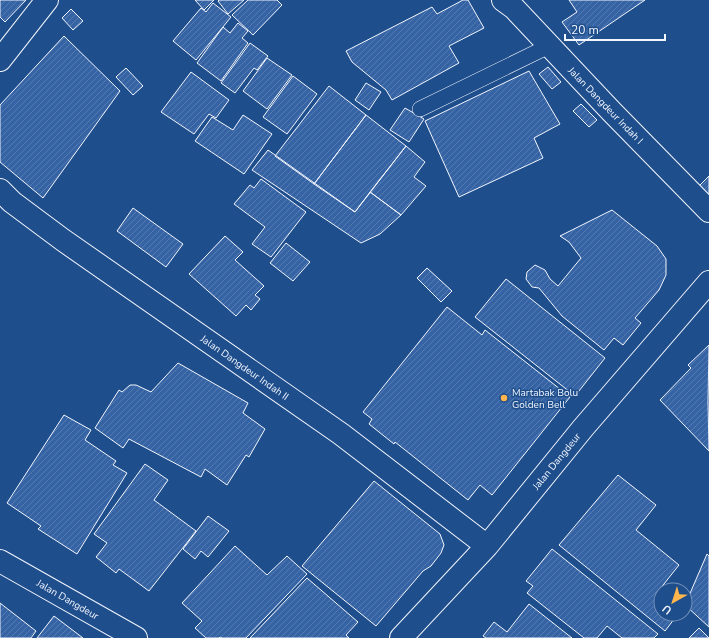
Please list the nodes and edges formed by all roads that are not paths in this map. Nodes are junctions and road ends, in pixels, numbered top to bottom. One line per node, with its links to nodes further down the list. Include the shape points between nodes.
1 (47, 0): 4 (street)
2 (503, 0): 3 (street, Jalan Dangdeur Indah I, via 514,8)
3 (549, 46): 5 (lane); 7 (street, Jalan Dangdeur Indah I)
4 (0, 60)
5 (420, 109)
6 (0, 190): 9 (street, Jalan Dangdeur Indah II, via 63,240 341,434)
7 (709, 211)
8 (709, 282): 9 (street, Jalan Dangdeur, via 583,428)
9 (487, 546): 12 (street, Jalan Dangdeur)
10 (0, 561): 11 (street, Jalan Dangdeur)
11 (136, 638)
12 (401, 638)

